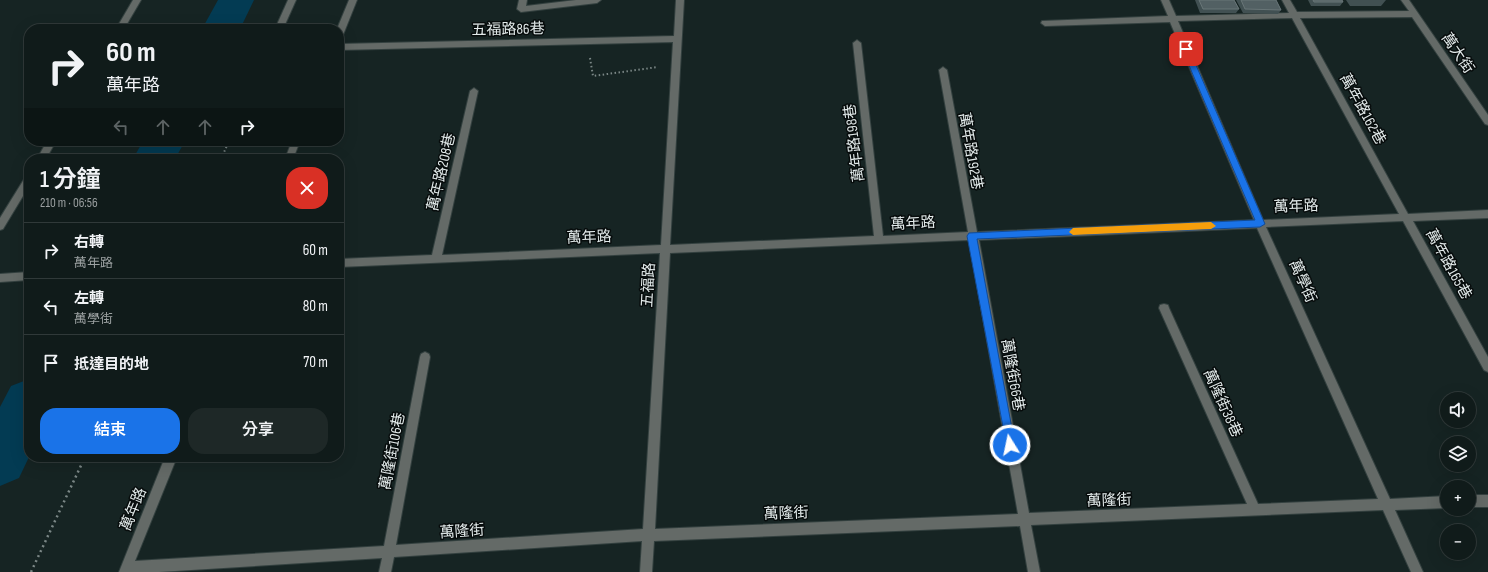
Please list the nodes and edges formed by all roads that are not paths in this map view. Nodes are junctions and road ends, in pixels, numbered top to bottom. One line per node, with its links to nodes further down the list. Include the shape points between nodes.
1 (137, 0): 14 (street)
2 (292, 0): 15 (street)
3 (353, 0): 16 (street)
4 (523, 0): 5 (street, via 521,9)
5 (597, 0)
6 (680, 0): 17 (street, 五福路)
7 (1165, 0): 12 (street, 萬學街)
8 (1286, 0): 11 (street, 萬年路162巷)
9 (1405, 0): 10 (street, 萬大街)
10 (1415, 14): 11 (street); 22 (street, 萬大街)
11 (1294, 15): 12 (street); 25 (street, 萬年路162巷)
12 (1173, 19): 13 (street); 26 (street, 萬學街)
13 (1045, 23)
14 (123, 24)
15 (281, 24)
16 (343, 24)
17 (677, 39): 19 (street, 五福路86巷); 30 (street, 五福路)
18 (857, 43): 29 (street, 萬年路198巷)
19 (344, 47)
20 (943, 70): 28 (street, 萬年路192巷)
21 (474, 91): 31 (street, 萬年路208巷)
22 (1488, 122)
23 (24, 186): 27 (street)
24 (1488, 214): 25 (street, 萬年路)
25 (1407, 217): 26 (street, 萬年路); 37 (street, 萬年路165巷)
26 (1260, 224): 28 (street, 萬年路); 42 (street, 萬學街)
27 (0, 226)
28 (972, 236): 29 (street, 萬年路); 44 (street, 萬隆街66巷)
29 (879, 240): 30 (street, 萬年路)
30 (665, 250): 31 (street, 萬年路); 45 (street, 五福路)
31 (436, 259): 32 (street, 萬年路)
32 (344, 263)
33 (24, 276): 34 (street)
34 (0, 278)
35 (1164, 308): 43 (street, 萬隆街38巷)
36 (425, 357): 46 (street, 萬隆街106巷)
37 (1488, 367)
38 (168, 462): 47 (street, 萬年路)
39 (1488, 500): 40 (street)
40 (1476, 501)
41 (1440, 502): 42 (street, 萬隆街)
42 (1387, 505): 43 (street, 萬隆街); 51 (street, 萬學街)
43 (1255, 510): 44 (street, 萬隆街)
44 (1024, 519): 45 (street, 萬隆街); 50 (street, 萬隆街66巷)
45 (648, 535): 46 (street, 萬隆街); 49 (street, 五福路)
46 (388, 552): 47 (street, 萬隆街); 48 (street, 萬隆街106巷)
47 (126, 570)
48 (385, 572)
49 (646, 572)
50 (1034, 572)
51 (1417, 572)

